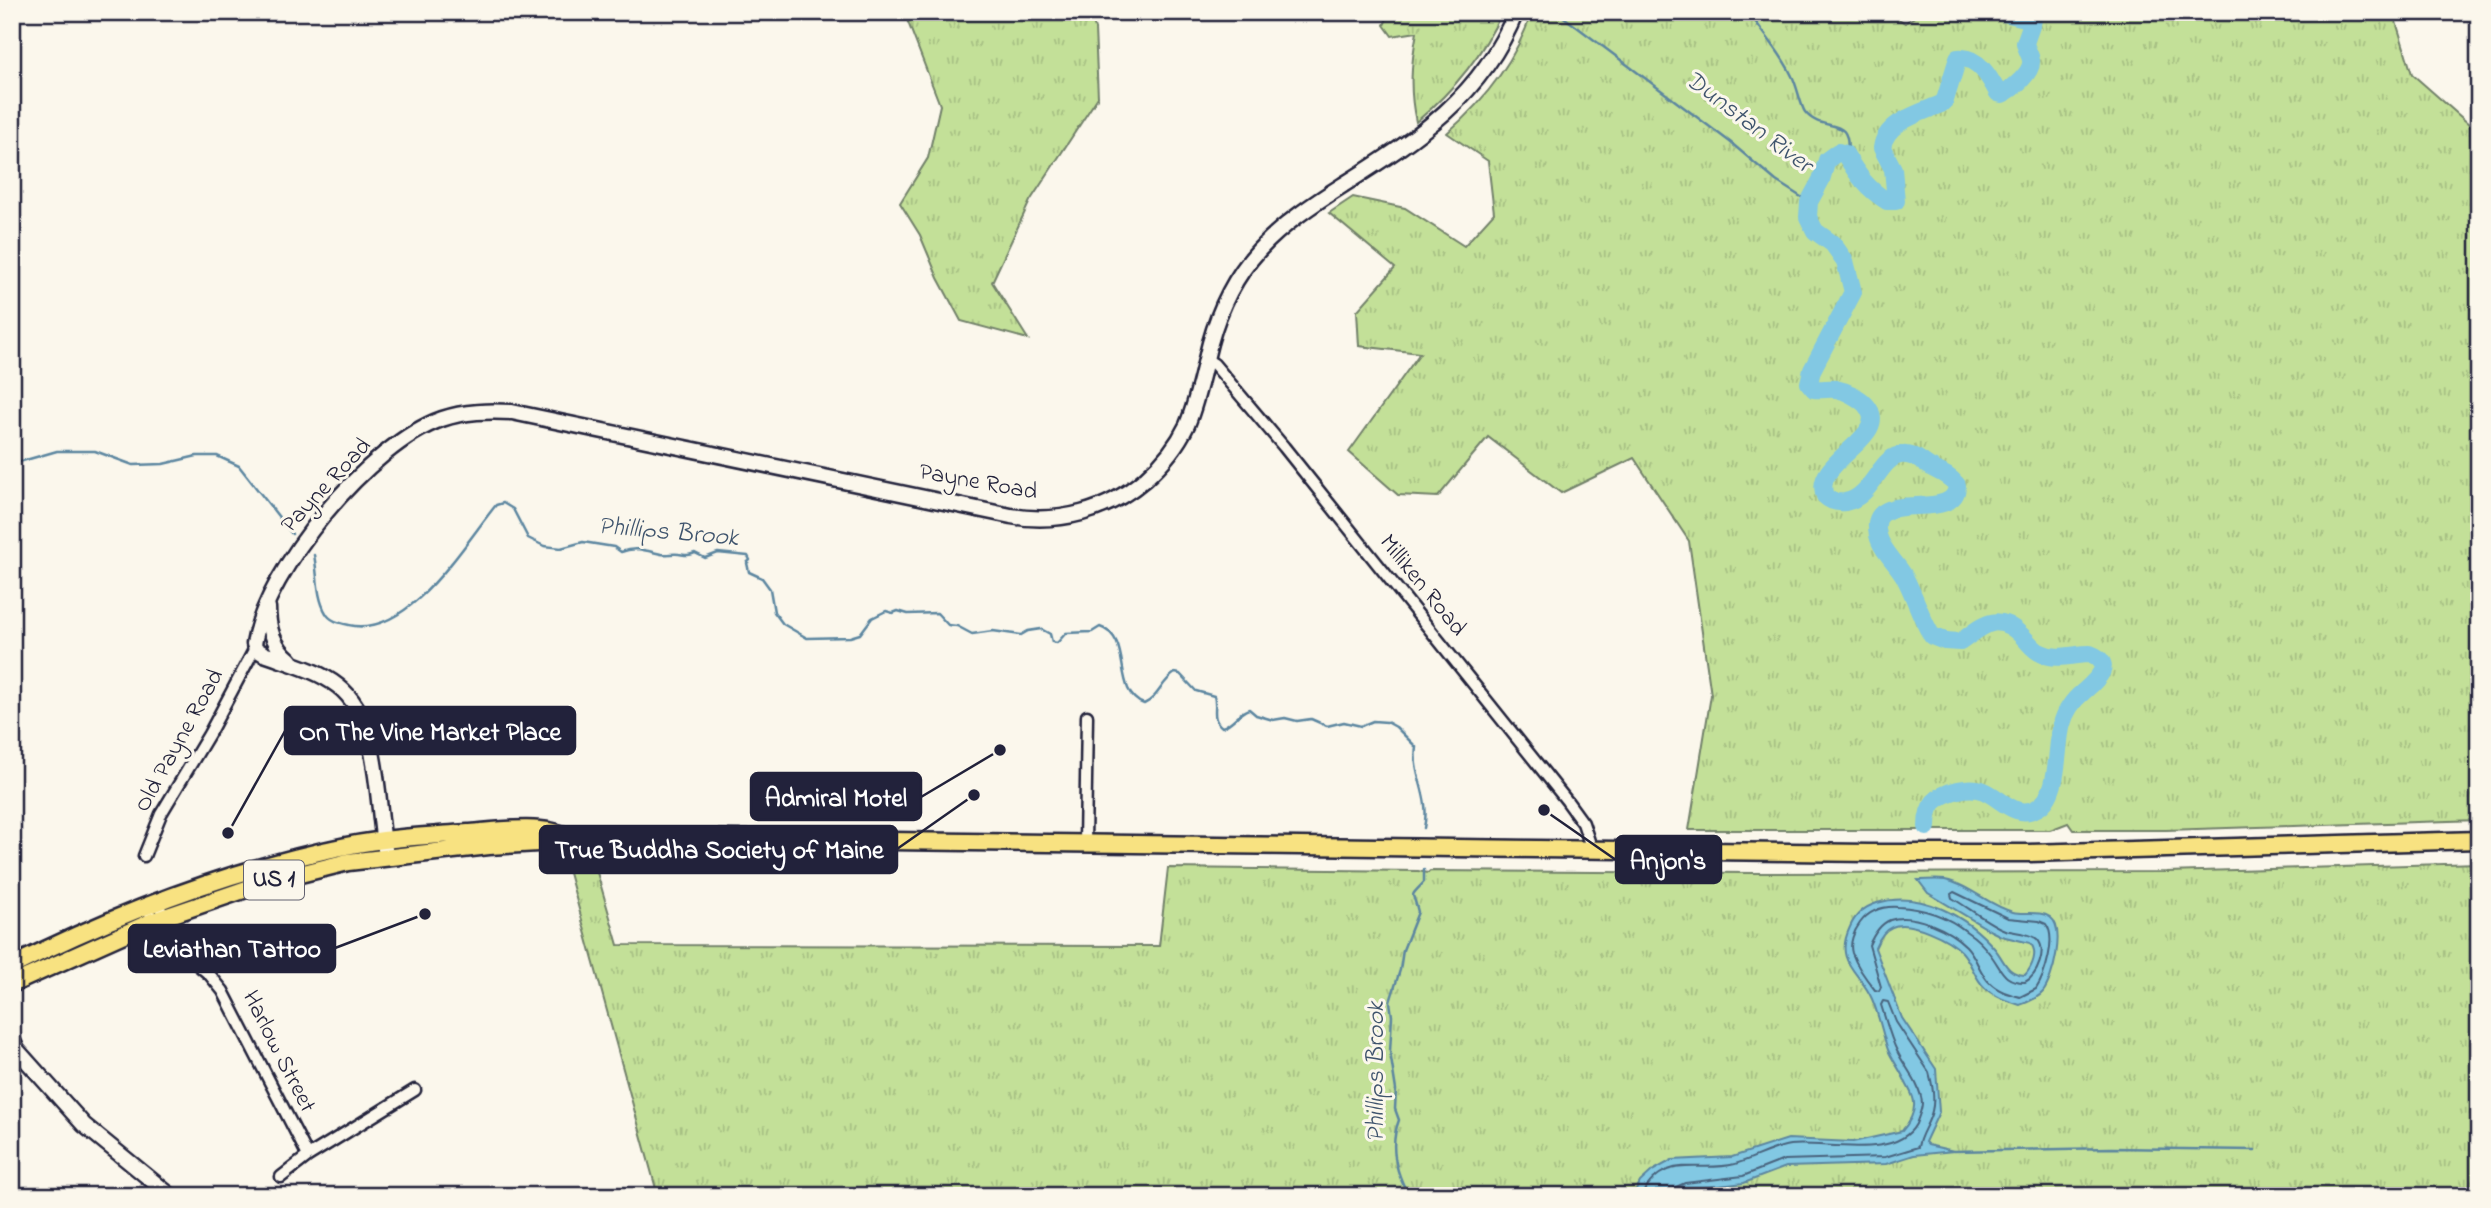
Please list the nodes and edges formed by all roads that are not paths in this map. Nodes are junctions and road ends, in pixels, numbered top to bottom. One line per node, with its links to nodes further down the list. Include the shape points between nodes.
1 (1516, 12): 2 (main road, Payne Road, via 1493,59 1445,114 1409,143 1309,207 1258,251 1223,307)
2 (1206, 359): 3 (main road, Payne Road, via 1187,424 1160,465 1113,501 1060,518 1011,516 523,414 481,412 449,417 404,441 353,484 298,549); 10 (street, Milliken Road, via 1284,447 1567,801 1583,823)
3 (268, 601): 4 (main road, Payne Road); 5 (main road, via 275,643)
4 (255, 648): 5 (main road); 11 (street, Old Payne Road, via 161,814)
5 (296, 665): 9 (main road, via 337,685 362,713)
6 (1087, 716): 8 (street)
7 (2479, 840): 10 (main road, US 1, via 2029,853)
8 (1085, 844): 9 (main road, US 1, via 567,837 555,831 488,831); 10 (main road, US 1)
9 (385, 848): 12 (main road, US 1, via 348,846 256,869)
10 (1592, 850)
11 (144, 856)
12 (155, 911): 13 (main road, US 1); 16 (street, Harlow Street, via 156,931 223,991)
13 (13, 980)
14 (14, 1046): 18 (main road, via 84,1125)
15 (415, 1090): 16 (street)
16 (308, 1156): 17 (street)
17 (281, 1177)
18 (171, 1196)

